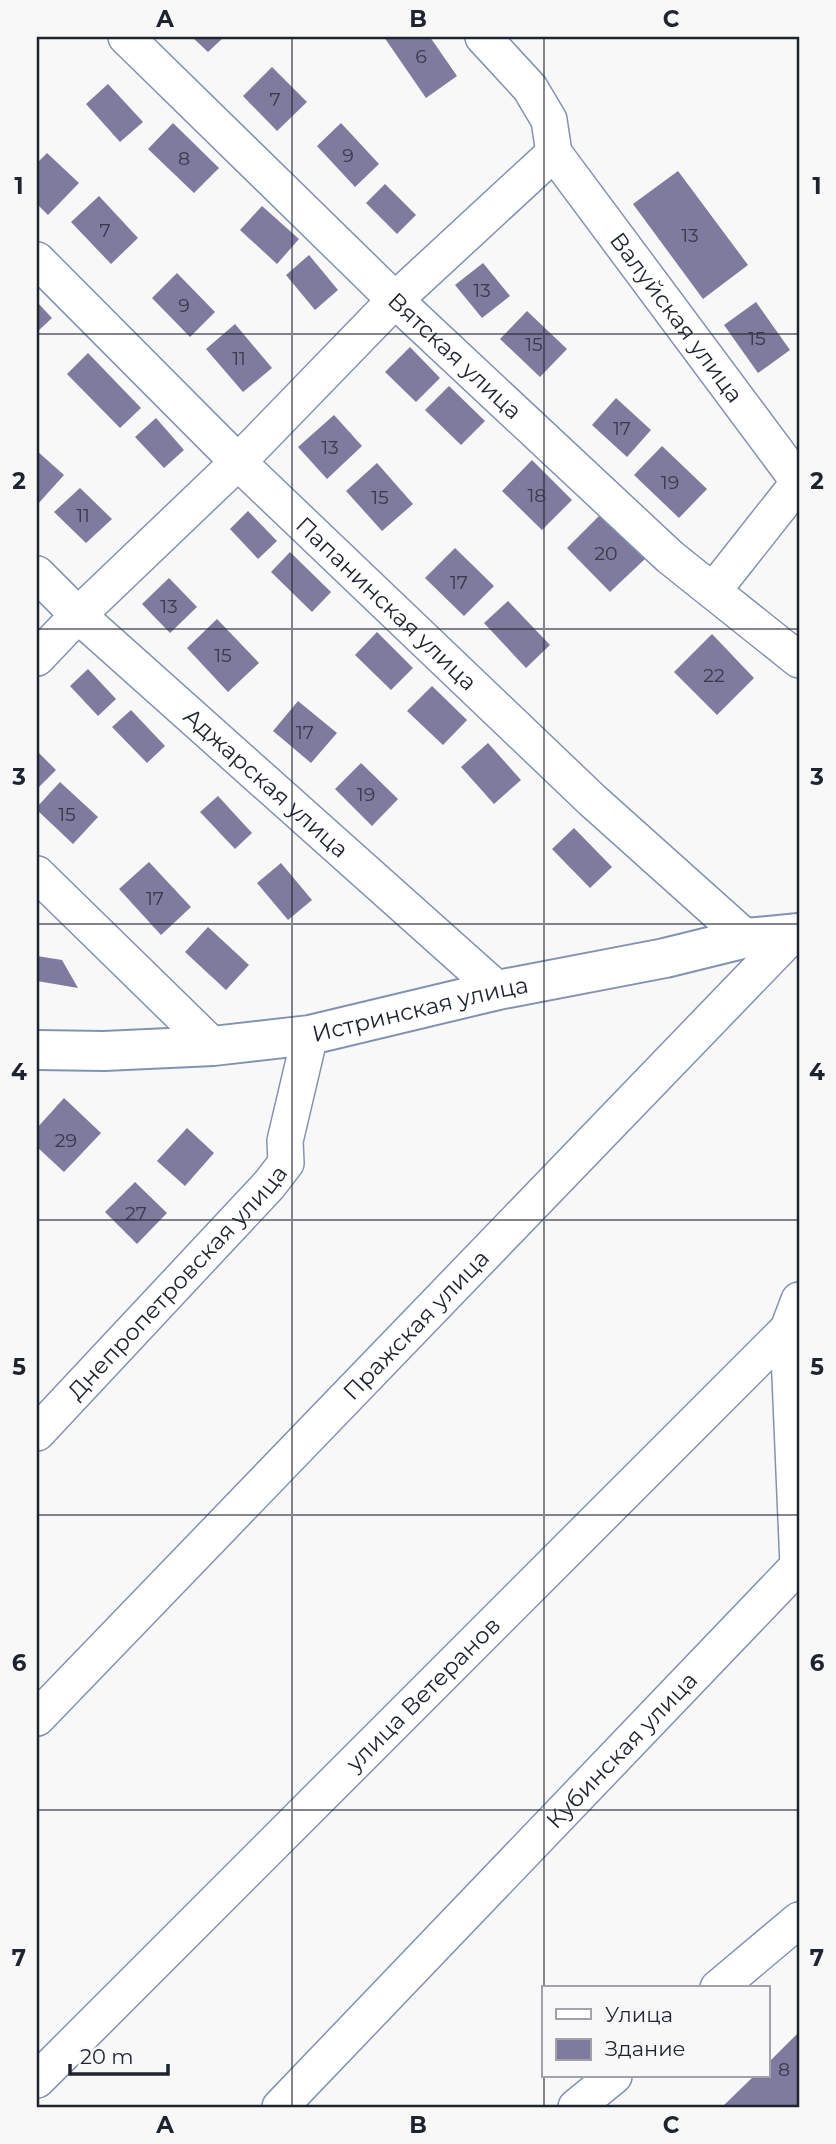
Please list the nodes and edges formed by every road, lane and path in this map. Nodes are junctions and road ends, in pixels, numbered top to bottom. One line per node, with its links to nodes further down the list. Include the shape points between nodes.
1 (126, 37): 5 (street, Вятская улица)
2 (483, 37): 3 (street, Валуйская улица, via 530,88 549,120)
3 (554, 153): 5 (street); 8 (street, Валуйская улица, via 799,482)
4 (37, 260): 6 (street, Папанинская улица)
5 (395, 300): 6 (street); 8 (street, Вятская улица, via 670,557)
6 (238, 461): 9 (street); 14 (street, Папанинская улица, via 592,800)
7 (37, 574): 9 (street, Аджарская улица)
8 (713, 591): 11 (street, Вятская улица)
9 (78, 615): 10 (street); 15 (street, Аджарская улица)
10 (37, 658)
11 (799, 660)
12 (37, 874): 17 (street)
13 (797, 932): 14 (street, Истринская улица); 21 (street, Пражская улица)
14 (746, 938): 15 (street, Истринская улица)
15 (498, 990): 16 (street, Истринская улица)
16 (310, 1035): 17 (street, Истринская улица); 20 (street, Днепропетровская улица, via 285,1141 286,1163)
17 (213, 1046): 18 (street, Истринская улица)
18 (37, 1050)
19 (794, 1315): 25 (street, улица Ветеранов); 26 (street, Кубинская улица, via 799,1566)
20 (37, 1433)
21 (37, 1718)
22 (799, 1920): 23 (street)
23 (720, 1986)
24 (612, 2078): 27 (street)
25 (37, 2080)
26 (280, 2107)
27 (576, 2107)

